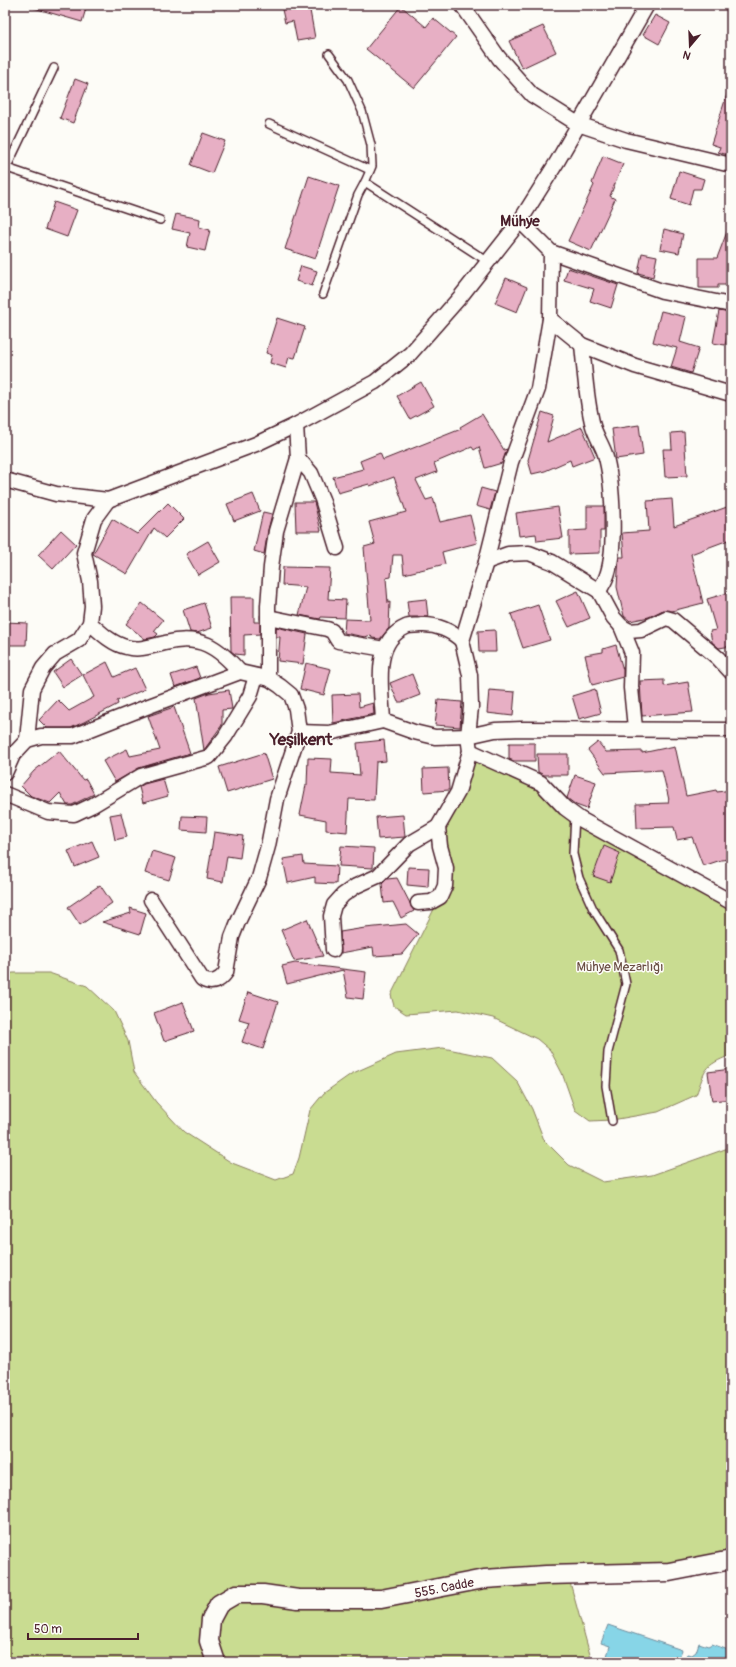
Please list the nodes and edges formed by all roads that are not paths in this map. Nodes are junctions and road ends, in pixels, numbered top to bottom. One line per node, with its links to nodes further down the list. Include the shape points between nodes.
1 (462, 5): 6 (street, via 499,58 532,96)
2 (647, 5): 6 (street)
3 (329, 54): 9 (lane, via 348,80 362,111 372,145)
4 (54, 68): 8 (lane)
5 (269, 124): 9 (lane)
6 (578, 124): 7 (street, via 626,140); 12 (street)
7 (731, 165)
8 (6, 170): 11 (lane)
9 (370, 170): 10 (lane)
10 (365, 182): 14 (lane); 15 (lane)
11 (160, 220)
12 (520, 221): 13 (street); 14 (street)
13 (550, 252): 16 (street, via 662,292); 17 (street)
14 (487, 262): 20 (street, via 410,354 375,382)
15 (323, 294)
16 (731, 305)
17 (550, 319): 18 (street); 25 (street, via 538,389 511,462)
18 (582, 345): 19 (street, via 635,366); 26 (street, via 587,393 594,426 611,479 610,556 607,577)
19 (731, 394)
20 (296, 425): 21 (street); 23 (street, via 256,444)
21 (298, 458): 24 (street, via 311,473); 27 (street, via 276,531 270,567)
22 (5, 480): 23 (street, via 56,494)
23 (108, 500): 28 (street, via 94,518 84,553 90,581)
24 (337, 548)
25 (486, 562): 26 (street, via 508,554 529,553 552,562); 30 (street)
26 (599, 591): 29 (street)
27 (268, 617): 31 (street, via 327,629 332,631 338,641); 34 (street)
28 (90, 623): 32 (street, via 126,648 148,648 180,640 200,642 216,648); 40 (street, via 79,640 55,654 43,668 32,689)
29 (621, 626): 33 (street, via 629,631 641,630 666,618 672,620); 36 (street, via 632,653 631,688)
30 (462, 641): 31 (street, via 454,633 438,627 407,626 393,635); 39 (street, via 470,675 471,707)
31 (384, 649): 35 (street, via 381,672)
32 (240, 672): 34 (street); 40 (street, via 73,736 41,736)
33 (731, 672)
34 (262, 677): 38 (street, via 291,695); 43 (street, via 225,737 209,757 141,776 74,814 48,812)
35 (383, 721): 38 (street, via 330,733); 39 (street, via 434,737)
36 (635, 728): 37 (street); 39 (street, via 522,728)
37 (731, 730)
38 (299, 732): 46 (street, via 277,799 259,878 232,937 228,965 223,977 214,982 202,979)
39 (468, 736): 41 (street)
40 (27, 740): 42 (street, via 13,756)
41 (470, 752): 44 (street, via 541,783); 45 (street, via 458,792)
42 (5, 773)
43 (5, 794)
44 (575, 815): 47 (street); 50 (lane, via 573,854 579,878 593,909 619,950 626,984 608,1052 606,1086)
45 (438, 827): 48 (street, via 446,868 445,886 440,896 431,902); 49 (street, via 409,844 378,876 356,886 334,905 331,916)
46 (151, 900)
47 (731, 902)
48 (418, 903)
49 (333, 950)
50 (612, 1121)
51 (731, 1560): 52 (street, 555. Cadde, via 669,1572 484,1579 381,1599 298,1599 263,1594 236,1594 220,1604 211,1619 209,1641)
52 (216, 1662)

